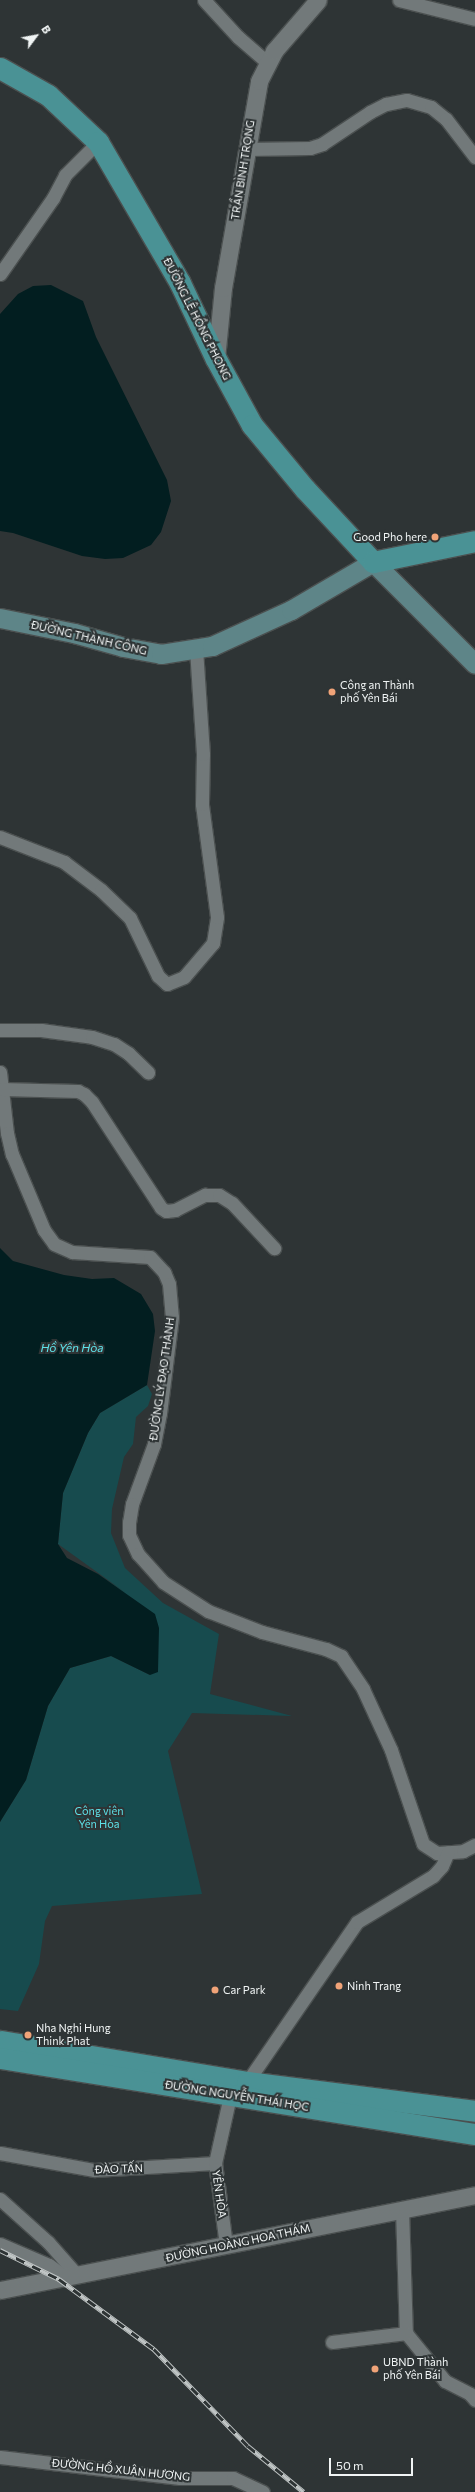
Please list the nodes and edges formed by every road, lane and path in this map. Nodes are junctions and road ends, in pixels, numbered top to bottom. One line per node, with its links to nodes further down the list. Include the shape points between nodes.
1 (204, 0): 5 (street)
2 (318, 0): 5 (street, TRẦN BÌNH TRỌNG)
3 (399, 0): 4 (street)
4 (475, 19)
5 (267, 62): 8 (street, TRẦN BÌNH TRỌNG, via 259,81)
6 (0, 68): 7 (main road, ĐƯỜNG LÊ HỒNG PHONG, via 48,95)
7 (98, 142): 10 (street, via 65,175 53,198); 11 (main road, ĐƯỜNG LÊ HỒNG PHONG, via 180,283)
8 (246, 149): 9 (street, via 310,148 322,144 370,112 399,100 407,100 431,107 446,119); 11 (street, TRẦN BÌNH TRỌNG, via 242,187 223,288)
9 (475, 157)
10 (0, 274)
11 (216, 360): 13 (main road, ĐƯỜNG LÊ HỒNG PHONG, via 252,425 305,489)
12 (475, 540): 13 (main road)
13 (373, 562): 15 (main road, ĐƯỜNG THÀNH CÔNG, via 291,610 212,646); 16 (main road)
14 (0, 618): 15 (main road, ĐƯỜNG THÀNH CÔNG, via 161,654)
15 (196, 648): 17 (street, via 203,754 202,804 217,917 213,943 184,977 167,984 158,976 130,918 101,890 64,862)
16 (475, 664)
17 (0, 837)
18 (0, 1030): 20 (street, via 41,1030 92,1037 118,1047)
19 (0, 1072): 21 (street, ĐƯỜNG LÝ ĐẠO THÀNH)
20 (148, 1072)
21 (2, 1089): 22 (street, via 84,1094 92,1102 161,1208 170,1211 205,1196 219,1195 232,1203); 24 (street, ĐƯỜNG LÝ ĐẠO THÀNH, via 12,1154 44,1230 54,1244 72,1252 150,1257 164,1272 169,1284 172,1317 160,1413 154,1444 132,1504 129,1522 129,1535 138,1554 163,1582 208,1611 262,1632 326,1649 341,1656 363,1689 391,1750 423,1844 437,1853)
22 (274, 1248)
23 (475, 1844): 24 (street, ĐƯỜNG LÝ ĐẠO THÀNH, via 463,1851)
24 (448, 1852): 27 (street, via 442,1866 433,1876 357,1922)
25 (0, 2041): 27 (main road, ĐƯỜNG NGUYỄN THÁI HỌC)
26 (0, 2058): 28 (main road, ĐƯỜNG NGUYỄN THÁI HỌC)
27 (247, 2082): 29 (main road, ĐƯỜNG NGUYỄN THÁI HỌC)
28 (230, 2096): 30 (main road, ĐƯỜNG NGUYỄN THÁI HỌC); 32 (street, YÊN HÒA)
29 (475, 2111)
30 (475, 2134)
31 (0, 2153): 32 (street, ĐÀO TẤN, via 94,2170)
32 (215, 2163): 37 (street, YÊN HÒA)
33 (475, 2195): 35 (street, ĐƯỜNG HOÀNG HOA THÁM)
34 (0, 2199): 38 (street, via 48,2242)
35 (402, 2210): 37 (street, ĐƯỜNG HOÀNG HOA THÁM); 40 (street)
36 (0, 2244): 38 (street)
37 (226, 2245): 38 (street, ĐƯỜNG HOÀNG HOA THÁM)
38 (72, 2277): 39 (street, ĐƯỜNG HOÀNG HOA THÁM)
39 (0, 2290)
40 (406, 2333): 41 (street); 42 (street, via 445,2381 470,2394)
41 (332, 2342)
42 (475, 2400)
43 (0, 2457): 44 (street, ĐƯỜNG HỒ XUÂN HƯƠNG, via 180,2478 232,2478)
44 (263, 2492)

